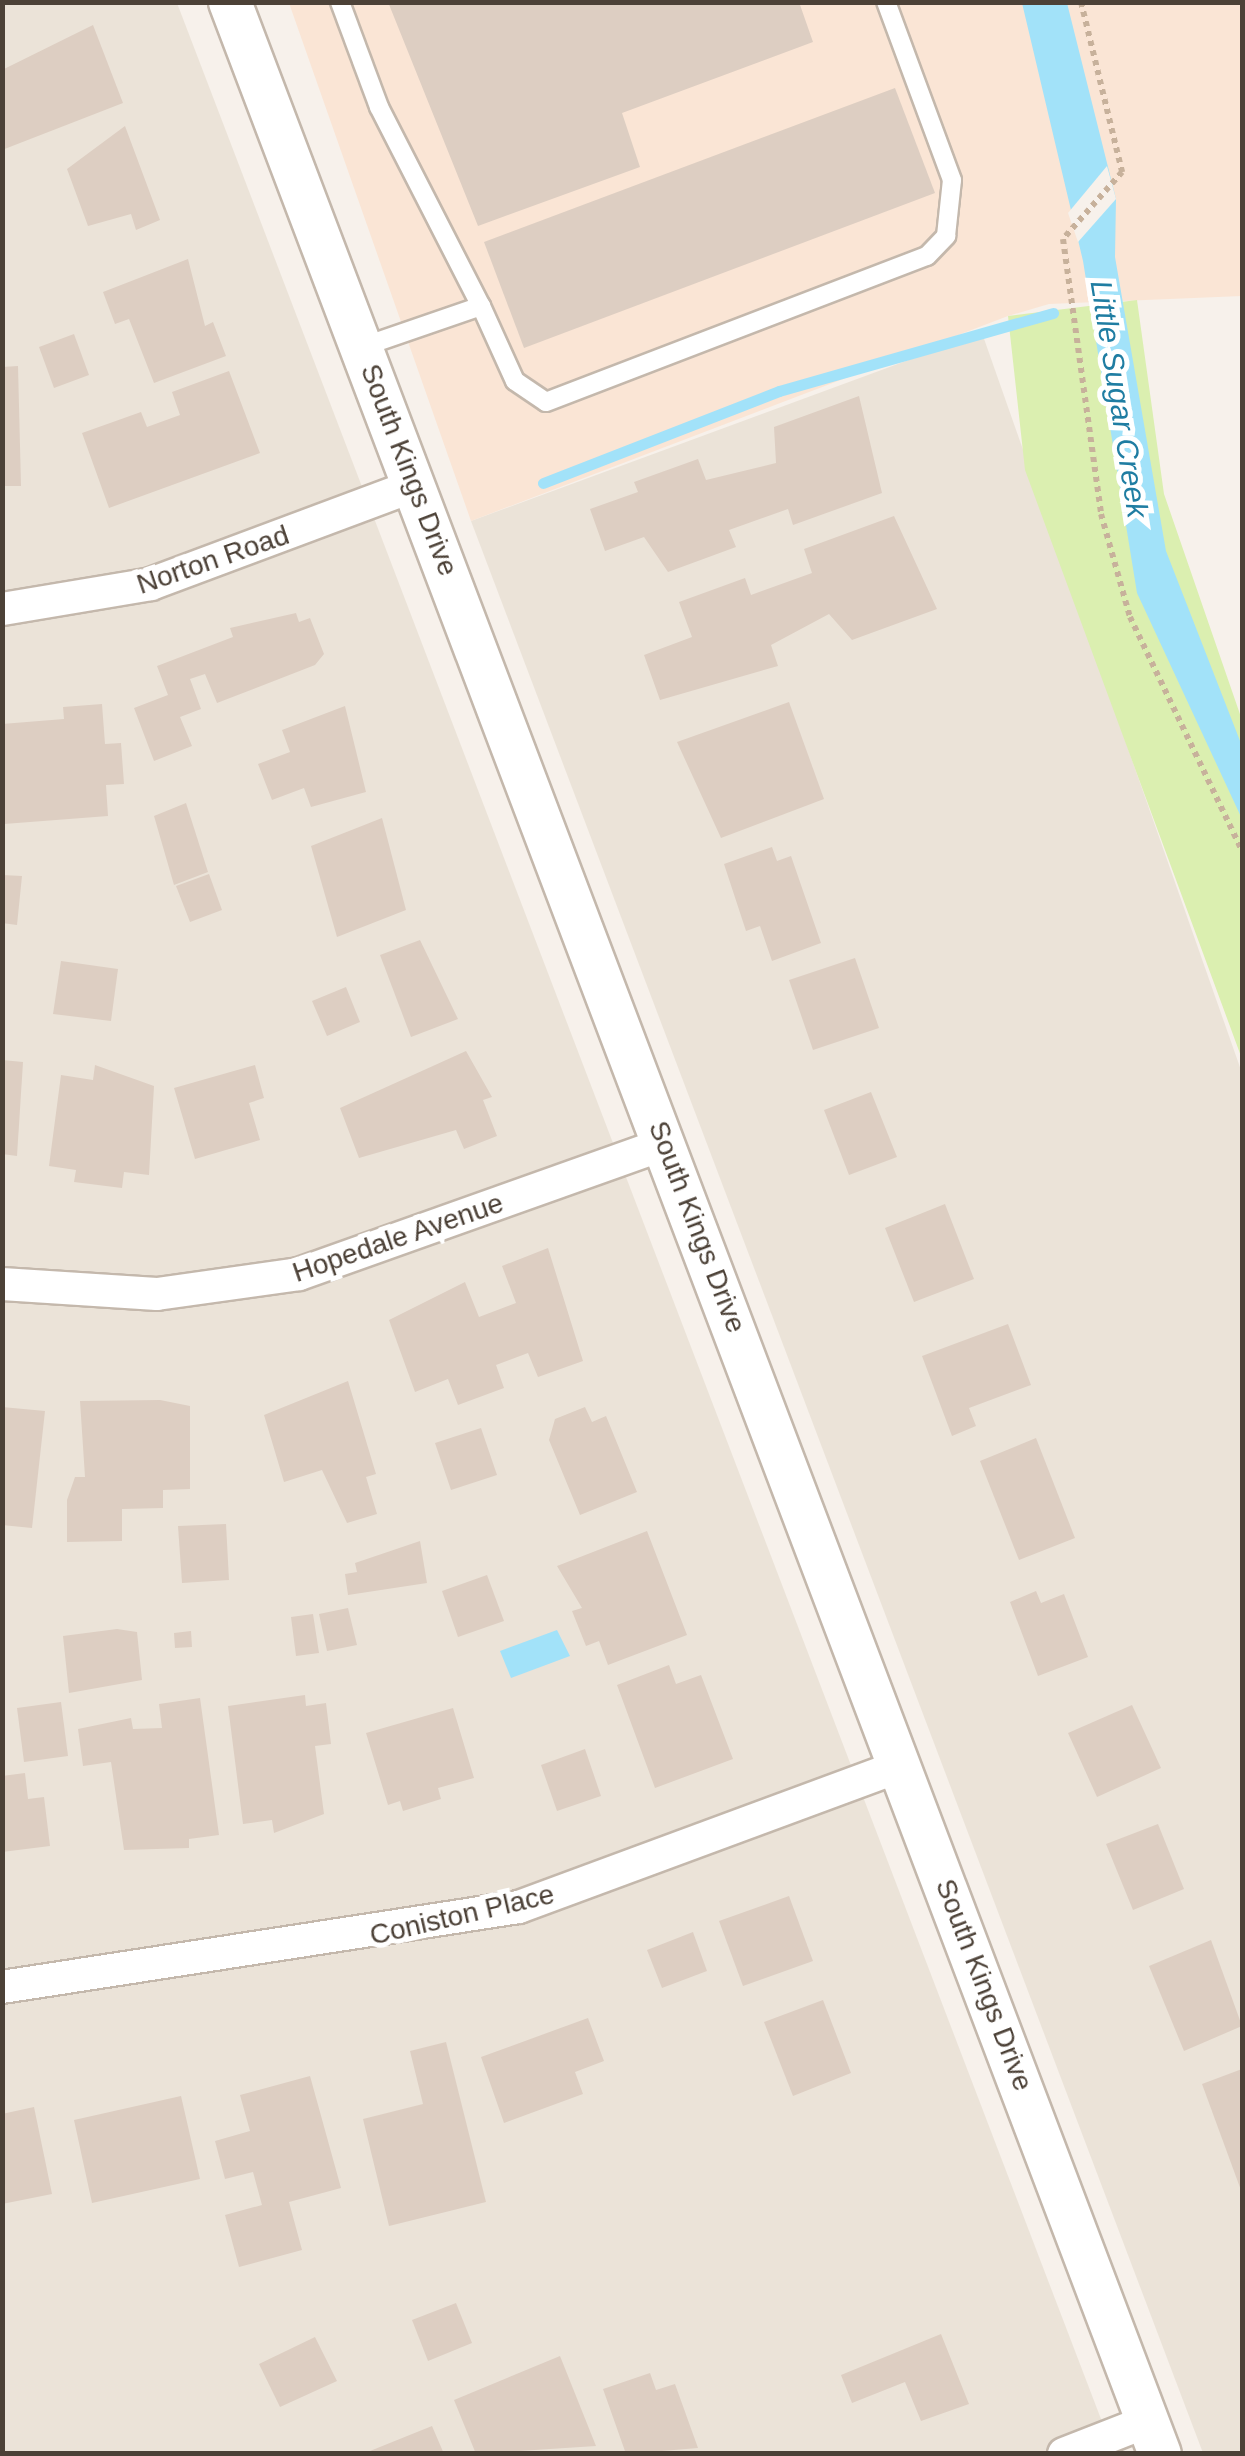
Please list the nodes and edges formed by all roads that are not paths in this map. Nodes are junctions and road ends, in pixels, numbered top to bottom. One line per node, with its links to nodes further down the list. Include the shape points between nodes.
1 (230, 2): 5 (street, South Kings Drive)
2 (340, 2): 4 (lane, via 395,142)
3 (886, 2): 4 (lane, via 952,180 946,236 928,256 546,402 515,381)
4 (481, 306): 5 (lane)
5 (362, 347): 6 (street, South Kings Drive)
6 (416, 485): 7 (street, Norton Road, via 151,584); 8 (street, South Kings Drive)
7 (2, 608)
8 (666, 1143): 9 (street, Hopedale Avenue, via 299,1274 157,1294); 10 (street, South Kings Drive)
9 (2, 1284)
10 (901, 1766): 11 (street, Coniston Place, via 519,1906); 12 (street, South Kings Drive)
11 (2, 1988)
12 (1154, 2437): 13 (street)
13 (1064, 2454)

